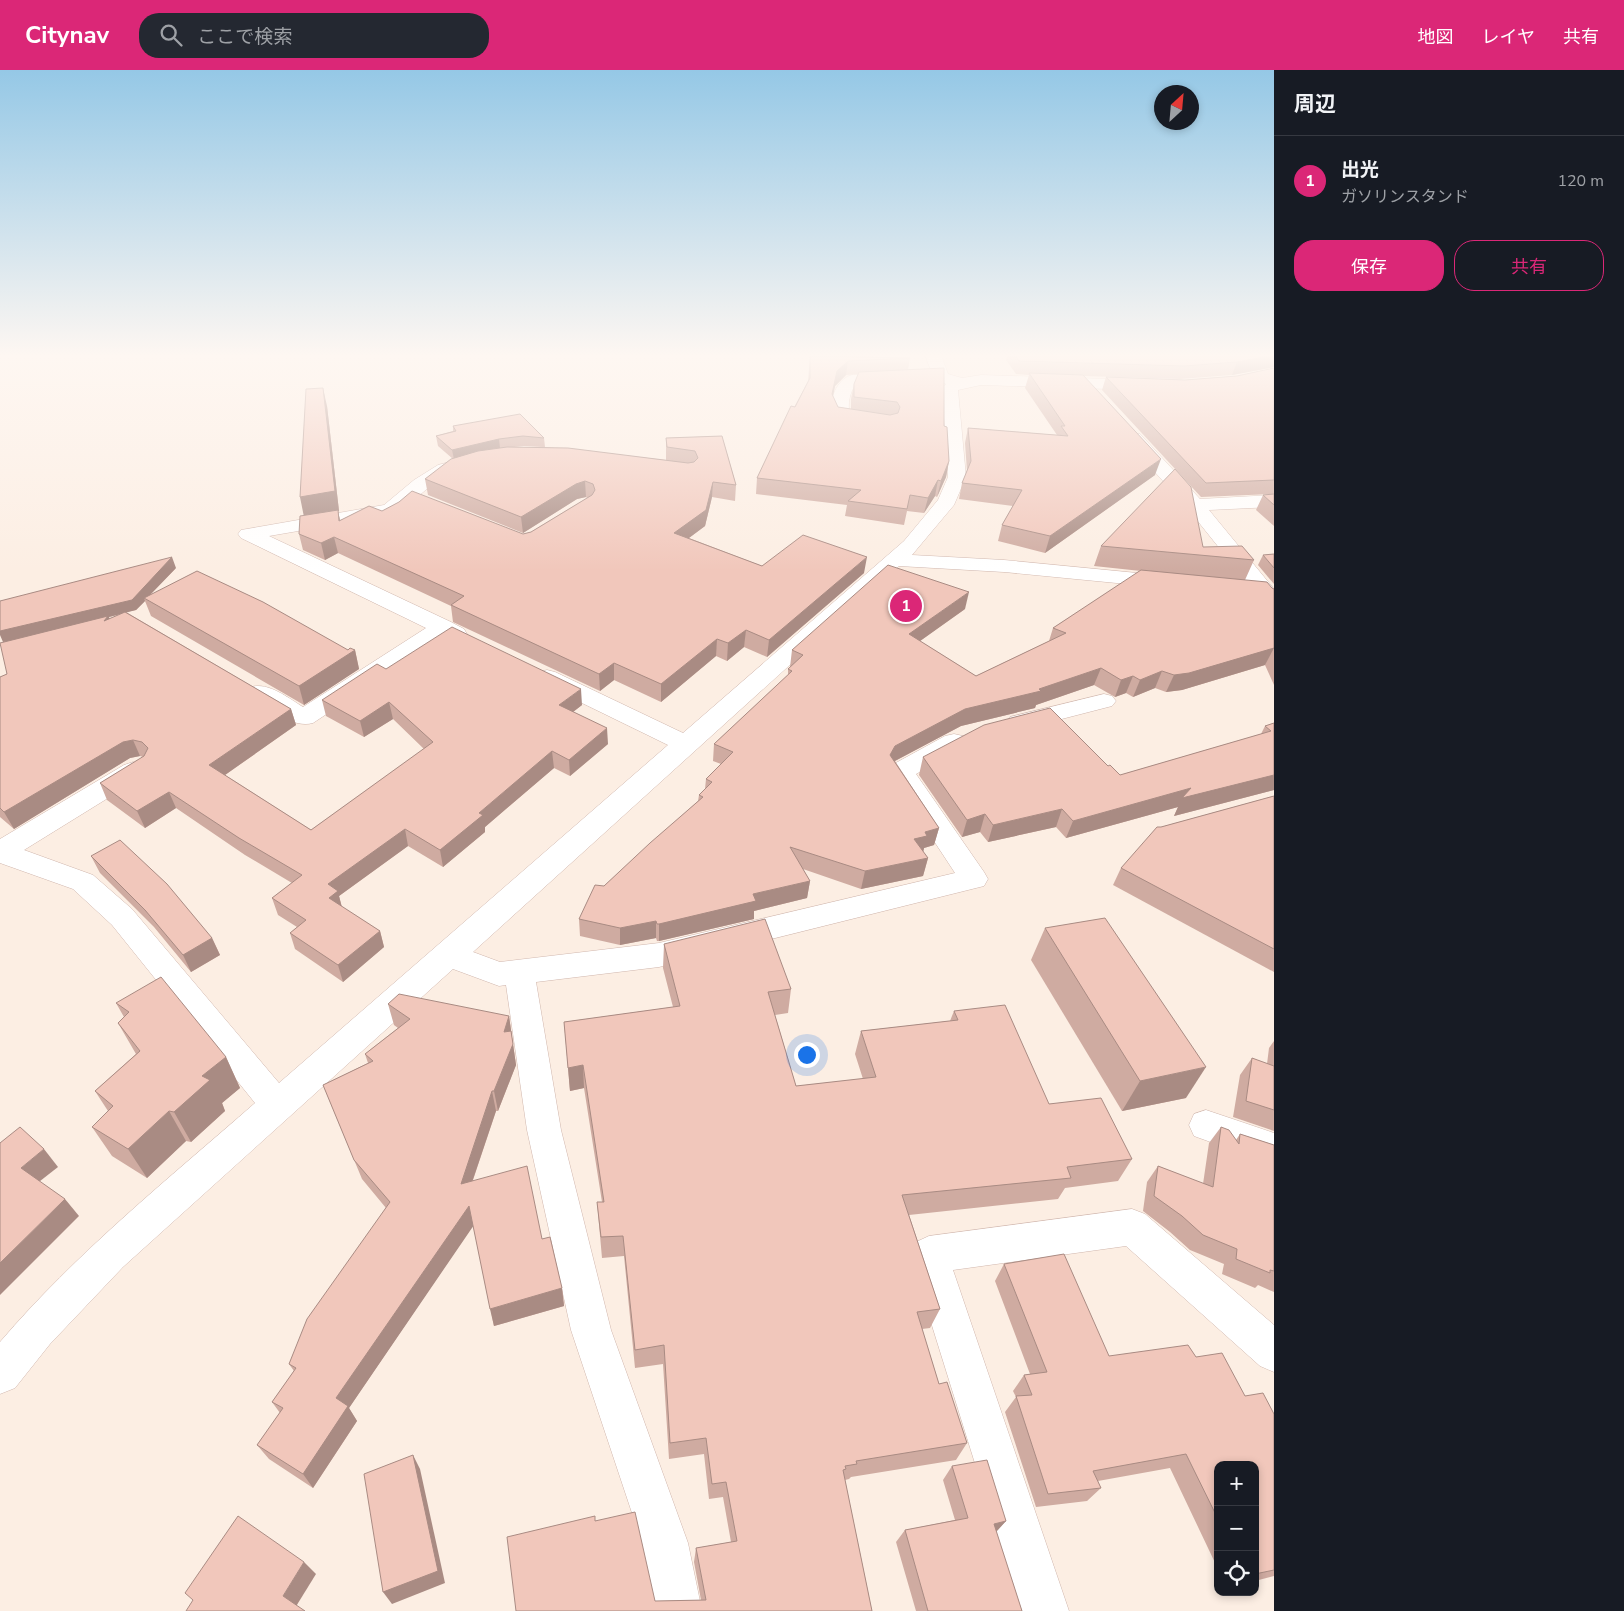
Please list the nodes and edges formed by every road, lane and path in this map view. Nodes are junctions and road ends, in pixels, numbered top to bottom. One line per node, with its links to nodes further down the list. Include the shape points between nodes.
1 (953, 427): 6 (street, via 957,477 947,501 929,525)
2 (1124, 427): 5 (street)
3 (476, 460): 10 (street, via 444,469 417,499 390,510 248,534)
4 (1274, 501): 5 (street)
5 (1195, 505): 9 (street)
6 (894, 560): 7 (street, via 1004,566); 15 (street)
7 (1187, 583)
8 (1235, 588): 9 (street)
9 (1269, 596)
10 (443, 627): 11 (street); 13 (street, via 304,718)
11 (479, 645)
12 (524, 666): 15 (street)
13 (245, 684)
14 (1104, 701): 19 (street, via 970,734 900,771 974,879 659,955)
15 (686, 744): 18 (street)
16 (140, 766): 17 (street)
17 (0, 852): 20 (street, via 83,882 103,900 122,918)
18 (448, 954): 19 (street, via 499,974); 20 (street)
19 (520, 971): 25 (street, via 544,1130 591,1330 665,1543)
20 (277, 1105): 24 (street, via 110,1254 36,1330)
21 (1206, 1125): 22 (street)
22 (1274, 1149)
23 (1274, 1351): 26 (street, via 1132,1227 929,1255)
24 (0, 1373)
25 (678, 1611)
26 (1045, 1611)

